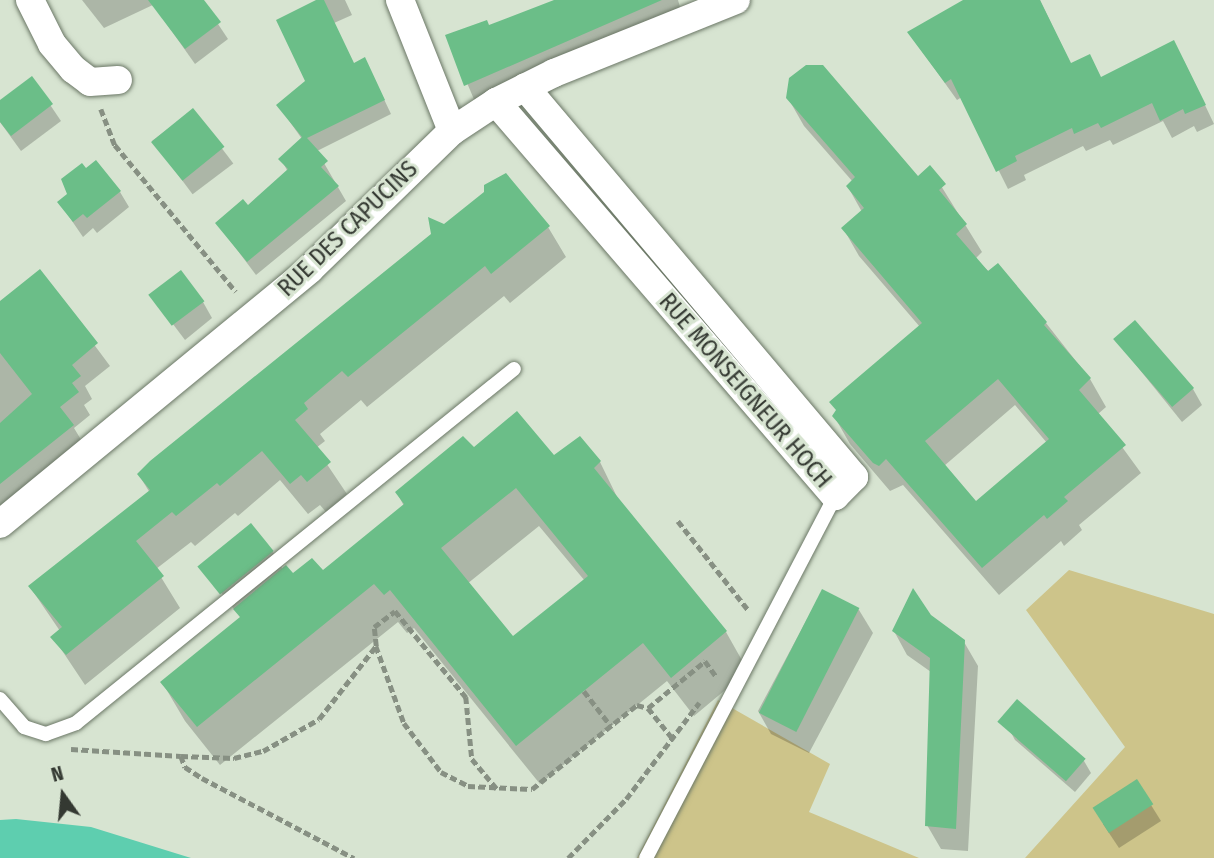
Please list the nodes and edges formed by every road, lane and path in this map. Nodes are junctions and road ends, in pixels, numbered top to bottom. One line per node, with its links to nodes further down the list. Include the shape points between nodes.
1 (30, 0): 5 (street, via 52,44)
2 (400, 0): 8 (street)
3 (725, 2): 6 (street, RUE DES CAPUCINS)
4 (118, 80): 5 (street)
5 (90, 82): 9 (path, via 115,145)
6 (524, 87): 7 (street, RUE DES CAPUCINS); 11 (street, RUE MONSEIGNEUR HOCH, via 854,477)
7 (496, 102): 8 (street, RUE DES CAPUCINS); 11 (street, RUE MONSEIGNEUR HOCH)
8 (452, 131): 9 (street, RUE DES CAPUCINS)
9 (255, 316): 13 (street, RUE DES CAPUCINS)
10 (514, 369): 24 (lane, via 76,723)
11 (835, 496): 30 (lane)
12 (678, 521): 14 (path, via 749,610)
13 (0, 524)
14 (749, 618)
15 (376, 646): 26 (path, via 320,719 264,751 234,758); 27 (path, via 404,723 421,750 441,772 468,786); 27 (path, via 374,627 395,611 466,697 472,759)
16 (723, 668): 17 (path)
17 (717, 678): 18 (path); 22 (path, via 705,661)
18 (710, 688)
19 (584, 691): 23 (path)
20 (0, 699): 24 (lane, via 24,727)
21 (702, 699): 25 (path)
22 (648, 708): 23 (path, via 637,705); 25 (path)
23 (611, 726): 27 (path, via 532,789)
24 (46, 734): 26 (path, via 61,749)
25 (673, 739): 29 (path, via 626,799)
26 (181, 756): 28 (path, via 185,767 202,778)
27 (498, 791)
28 (355, 858)
29 (568, 858)
30 (646, 858)

